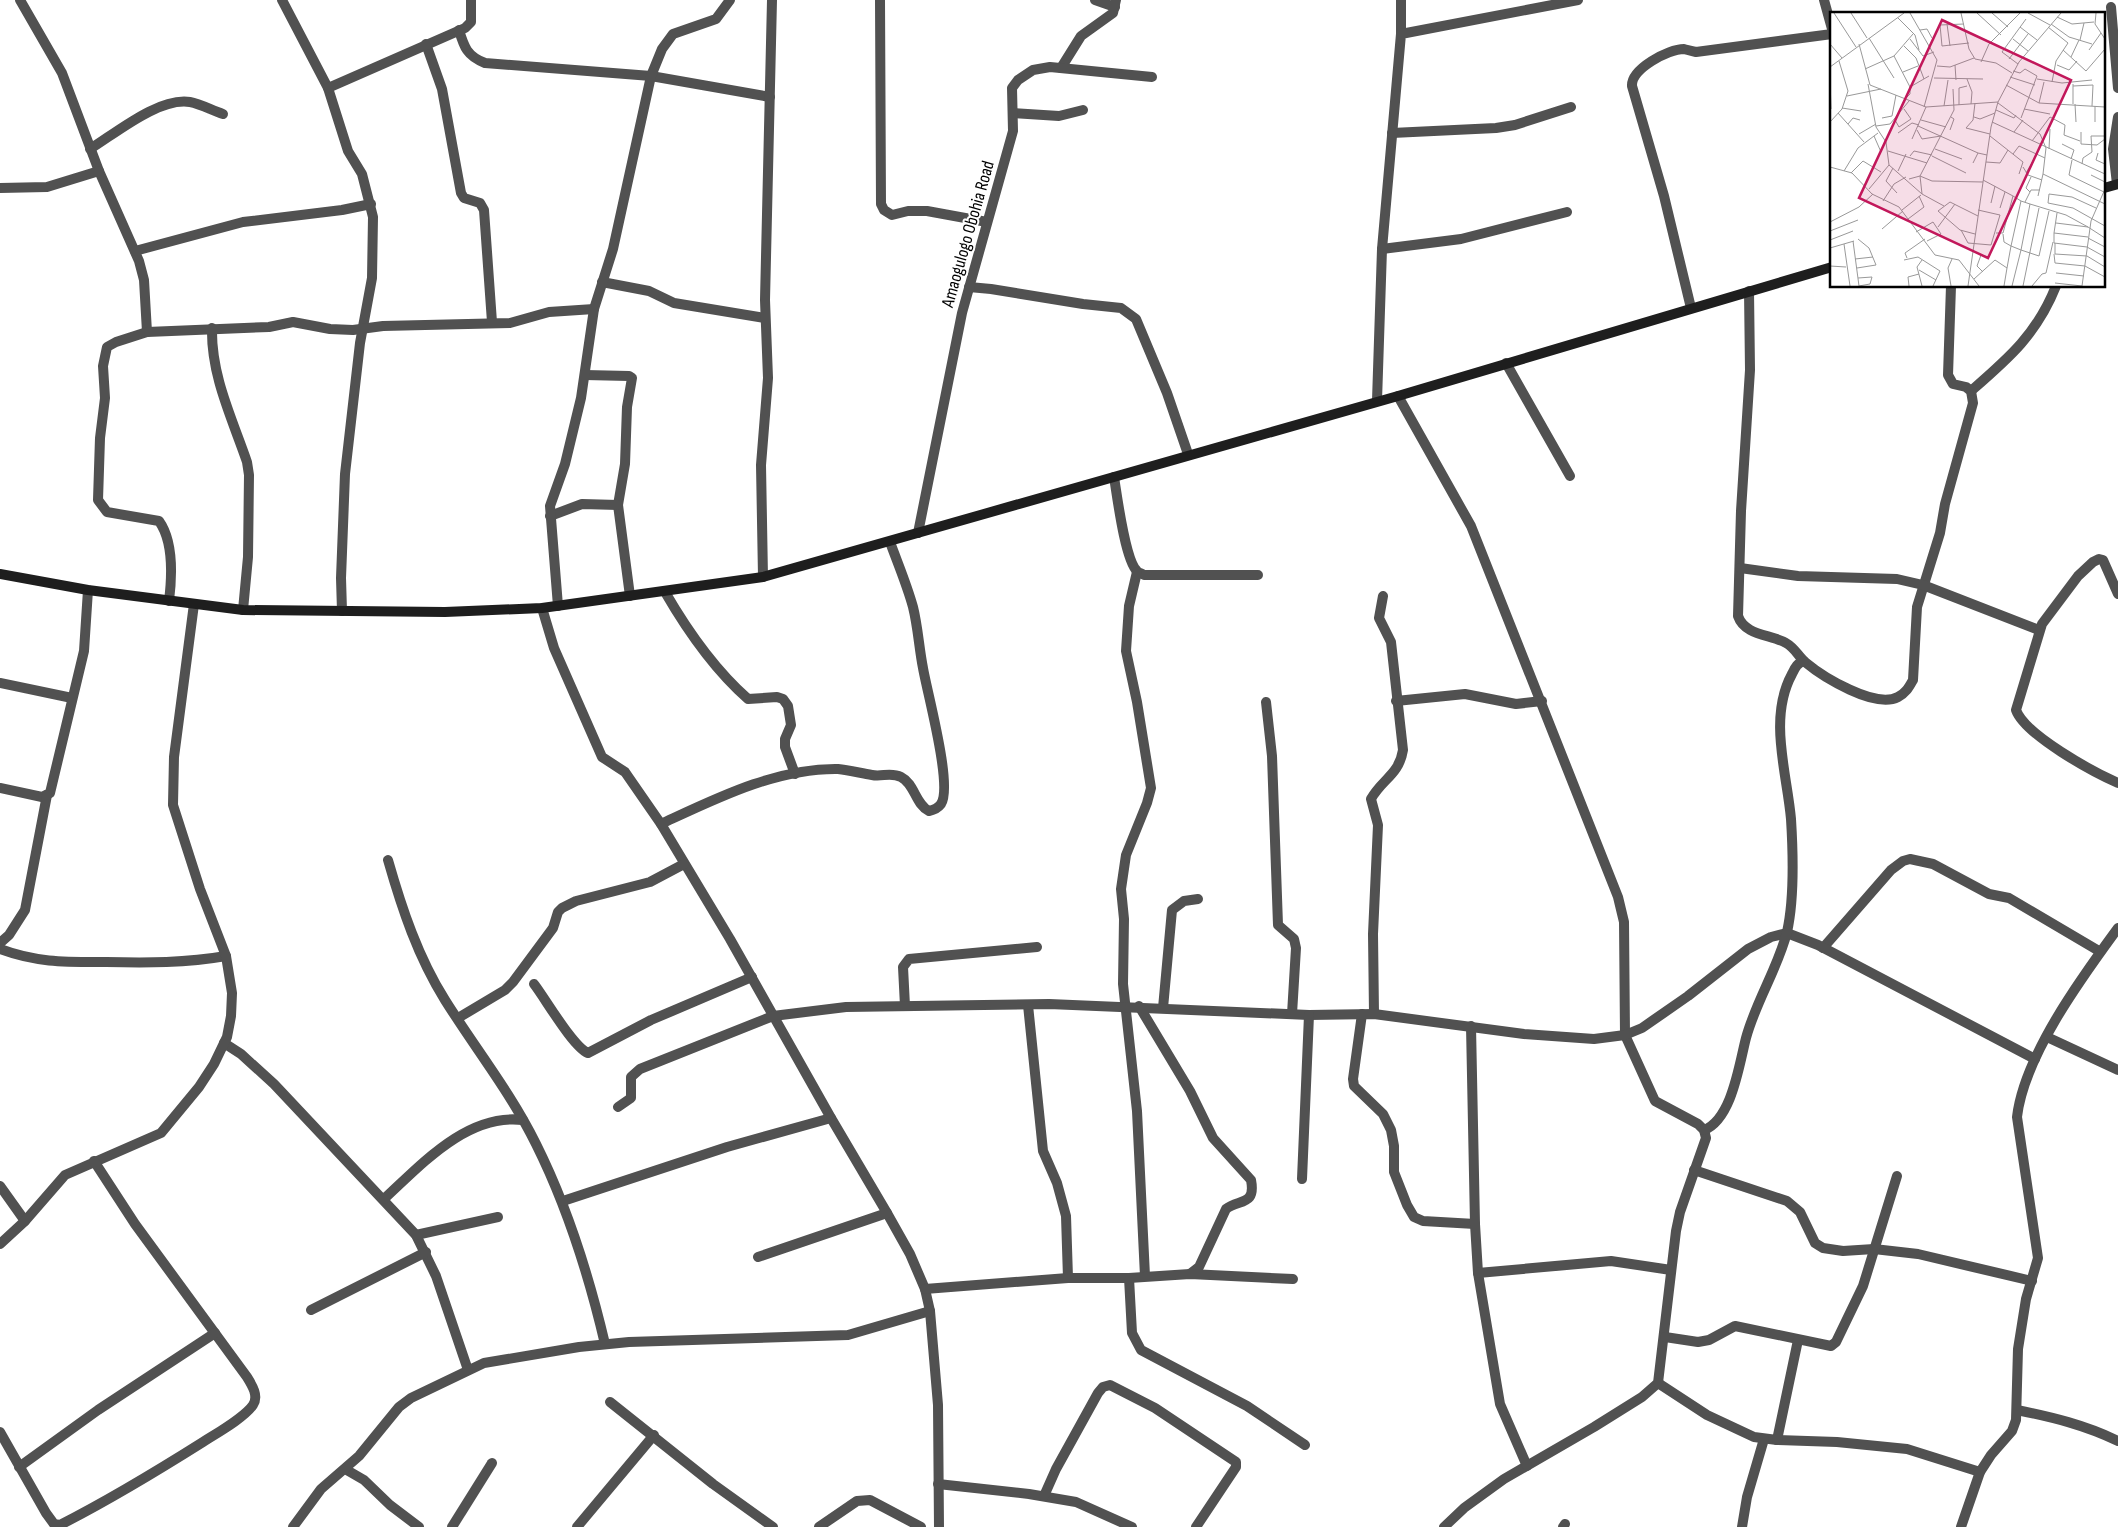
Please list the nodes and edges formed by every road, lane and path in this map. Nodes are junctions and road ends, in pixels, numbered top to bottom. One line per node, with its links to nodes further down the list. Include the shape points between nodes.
1 (20, 0): 31 (street, via 62,73)
2 (282, 0): 22 (street)
3 (471, 0): 14 (street, via 471,22)
4 (730, 0): 19 (street, via 716,19 673,34 662,49)
5 (772, 0): 24 (street)
6 (880, 0): 37 (street, via 881,204 892,215 927,211)
7 (1095, 0): 11 (street)
8 (1401, 0): 15 (street)
9 (1578, 0): 15 (street)
10 (1824, 0): 13 (street)
11 (1115, 4): 18 (street, via 1109,17 1081,36)
12 (2111, 7): 21 (street)
13 (1830, 22)
14 (459, 30): 17 (street); 19 (street, via 466,51 485,63)
15 (1401, 34): 30 (street)
16 (1830, 34): 47 (street, via 1696,52 1678,50 1645,64 1632,80)
17 (426, 44): 22 (street); 49 (street, via 442,89 461,193 464,198 480,203 484,210)
18 (1061, 68): 20 (street, Amaogulogo Obohia Road); 27 (street, Amaogulogo Obohia Road, via 1033,70 1018,80 1012,88)
19 (651, 76): 24 (street); 41 (street, via 613,249)
20 (1152, 76)
21 (2118, 84): 23 (street)
22 (328, 88): 35 (street, via 348,151 362,174)
23 (2118, 88)
24 (770, 97): 48 (street)
25 (1572, 107): 30 (street, via 1496,128)
26 (1083, 110): 27 (street, via 1059,116)
27 (1013, 113): 37 (street, Amaogulogo Obohia Road, via 1013,131)
28 (223, 114): 31 (street, via 192,102 171,103 150,112)
29 (2118, 117): 33 (street, via 2112,149)
30 (1392, 133): 38 (street)
31 (90, 149): 32 (street)
32 (99, 171): 34 (street, via 47,187); 39 (street)
33 (2118, 184)
34 (0, 188)
35 (370, 204): 39 (street, via 243,222); 51 (street, via 372,278)
36 (1567, 212): 38 (street, via 1461,239)
37 (987, 222): 42 (street, Amaogulogo Obohia Road)
38 (1382, 249): 57 (street)
39 (135, 251): 52 (street, via 144,280)
40 (1830, 268): 45 (street)
41 (602, 282): 46 (street); 48 (street, via 649,291 674,303)
42 (969, 287): 58 (street, via 1121,308 1131,313 1167,393); 63 (street, Amaogulogo Obohia Road)
43 (1951, 288): 55 (street, via 1948,375 1953,384)
44 (2055, 288): 55 (street, via 2046,312 2032,332)
45 (1749, 291): 47 (street); 65 (street, via 1750,370)
46 (594, 308): 49 (street, via 549,312 510,323); 54 (street)
47 (1691, 308): 53 (street)
48 (765, 318): 69 (street, via 768,378 760,489)
49 (492, 322): 51 (street)
50 (212, 328): 51 (street, via 269,327 293,322 330,329); 52 (street); 80 (street, via 214,362 221,391 249,474 248,557)
51 (363, 328): 81 (street, via 345,474)
52 (147, 332): 76 (street, via 116,342 107,348 104,357 105,398 98,500 107,512 154,520 163,526 169,552)
53 (1506, 363): 56 (street); 59 (street)
54 (585, 375): 61 (street, via 632,378); 62 (street, via 565,464 552,496)
55 (1971, 391): 70 (street, via 1973,403)
56 (1398, 396): 57 (street); 87 (street, via 1471,526)
57 (1378, 401): 58 (street)
58 (1188, 454): 60 (street)
59 (1570, 476)
60 (1114, 477): 63 (street); 66 (street, via 1125,539)
61 (618, 506): 62 (street, via 582,504); 74 (street)
62 (550, 516): 78 (street)
63 (918, 533): 64 (street)
64 (890, 542): 69 (street); 89 (street, via 916,621 940,748 942,803 935,810 921,807 904,778 893,773 880,776 837,769)
65 (1740, 568): 70 (street, via 1798,576 1890,579); 83 (street, via 1740,622 1760,634 1785,642)
66 (1137, 572): 68 (street, via 1144,575); 109 (street, via 1129,606 1126,651 1150,788 1126,855 1121,889)
67 (0, 574): 71 (street)
68 (1258, 575)
69 (763, 577): 72 (street)
70 (1923, 586): 82 (street); 83 (street, via 1917,606 1913,680 1899,697 1889,700 1867,697)
71 (88, 590): 76 (street); 85 (street, via 86,636)
72 (665, 592): 74 (street); 89 (street, via 704,651 748,699 783,699 788,706 791,725 785,747)
73 (2118, 594): 82 (street, via 2107,565 2099,559 2078,576)
74 (630, 596): 78 (street)
75 (1383, 596): 86 (street, via 1379,618 1391,642)
76 (169, 601): 77 (street)
77 (194, 604): 80 (street); 104 (street, via 174,757 173,805)
78 (558, 606): 79 (street)
79 (542, 608): 81 (street, via 487,612); 93 (street, via 554,648 602,757 625,772)
80 (243, 610): 81 (street)
81 (342, 612)
82 (2039, 630): 90 (street, via 2017,702 2018,715 2050,744)
83 (1804, 661): 98 (street, via 1797,665 1788,680 1779,717 1791,825 1791,904)
84 (0, 683): 85 (street)
85 (72, 698): 92 (street, via 52,787)
86 (1396, 701): 87 (street, via 1465,694 1516,704); 114 (street, via 1403,750 1401,763 1376,789 1371,799 1378,825 1373,934)
87 (1542, 701): 119 (street, via 1618,897 1624,922)
88 (1266, 702): 112 (street, via 1272,756 1278,925 1281,931 1294,939 1296,948)
89 (796, 774): 93 (street, via 732,792)
90 (2118, 783)
91 (0, 788): 92 (street, via 42,797)
92 (47, 795): 99 (street, via 25,910 9,936)
93 (661, 824): 95 (street)
94 (388, 860): 117 (street, via 410,930)
95 (684, 864): 105 (street); 117 (street, via 650,882 576,901 562,908 553,928 513,982)
96 (1198, 899): 111 (street, via 1184,901 1172,910)
97 (2118, 928): 103 (street)
98 (1787, 933): 101 (street); 119 (street, via 1748,949 1660,1017); 127 (street, via 1751,1022 1734,1086 1718,1121)
99 (0, 943)
100 (1037, 947): 108 (street, via 909,959 903,967)
101 (1823, 948): 103 (street, via 1891,870 1910,859 1933,864 1988,894 2008,898); 122 (street)
102 (0, 949): 104 (street, via 20,957 63,963 182,963)
103 (2100, 951): 120 (street)
104 (226, 956): 121 (street, via 232,993 231,1016)
105 (752, 977): 106 (street, via 651,1020 588,1052 582,1051 574,1041); 116 (street)
106 (534, 984)
107 (1028, 1005): 108 (street); 109 (street); 148 (street, via 1043,1151 1057,1183 1066,1216)
108 (905, 1006): 116 (street, via 822,1008)
109 (1125, 1006): 110 (street); 147 (street, via 1137,1112)
110 (1139, 1006): 111 (street); 146 (street, via 1190,1091 1213,1138 1252,1180 1249,1198 1226,1209 1199,1267)
111 (1163, 1008): 112 (street)
112 (1292, 1014): 115 (street)
113 (1362, 1014): 114 (street); 115 (street); 138 (street, via 1354,1086 1383,1114 1391,1130 1394,1172 1406,1205 1414,1217 1423,1221)
114 (1374, 1014): 118 (street)
115 (1309, 1015): 131 (street)
116 (774, 1016): 124 (street, via 634,1072 631,1098); 125 (street)
117 (458, 1018): 126 (street)
118 (1471, 1026): 119 (street, via 1557,1037); 138 (street)
119 (1626, 1035): 127 (street, via 1656,1101)
120 (2047, 1037): 122 (street); 123 (street)
121 (224, 1043): 128 (street, via 200,1087 161,1133); 133 (street, via 262,1072)
122 (2035, 1059): 151 (street, via 2019,1096 2017,1117 2037,1242 2038,1258)
123 (2118, 1070)
124 (618, 1107)
125 (831, 1118): 134 (street); 135 (street)
126 (523, 1120): 133 (street, via 509,1118 484,1123 437,1153); 134 (street)
127 (1704, 1130): 129 (street, via 1706,1138)
128 (94, 1161): 137 (street, via 65,1175); 155 (street, via 135,1224)
129 (1694, 1170): 141 (street, via 1787,1201 1800,1212 1815,1243 1823,1248 1843,1251); 144 (street, via 1678,1218)
130 (1897, 1176): 141 (street)
131 (1302, 1179)
132 (0, 1186): 137 (street)
133 (384, 1199): 139 (street)
134 (563, 1201): 158 (street)
135 (887, 1213): 143 (street); 152 (street)
136 (498, 1218): 139 (street)
137 (25, 1221): 140 (street)
138 (1475, 1224): 145 (street)
139 (416, 1235): 142 (street)
140 (0, 1244)
141 (1874, 1249): 151 (street, via 1918,1254); 157 (street, via 1863,1286 1836,1342 1825,1346)
142 (426, 1252): 153 (street); 159 (street)
143 (758, 1257)
144 (1671, 1270): 145 (street, via 1611,1261); 156 (street)
145 (1478, 1273): 170 (street, via 1500,1404)
146 (1190, 1274): 147 (street); 150 (street)
147 (1146, 1276): 149 (street)
148 (1068, 1278): 149 (street); 152 (street)
149 (1129, 1278): 168 (street, via 1132,1334 1141,1350 1247,1406)
150 (1294, 1278)
151 (2032, 1281): 162 (street, via 2018,1349)
152 (925, 1289): 154 (street)
153 (311, 1310)
154 (930, 1311): 158 (street, via 848,1335); 174 (street, via 938,1405)
155 (215, 1333): 171 (street); 171 (street, via 248,1376 256,1395 253,1405 222,1430 144,1479 60,1525 51,1521)
156 (1664, 1337): 157 (street, via 1698,1342 1709,1340 1735,1326); 160 (street)
157 (1798, 1340): 166 (street)
158 (606, 1344): 159 (street, via 494,1360)
159 (468, 1370): 172 (street, via 405,1402 375,1439)
160 (1658, 1383): 165 (street, via 1707,1415); 170 (street, via 1594,1427)
161 (610, 1402): 164 (street)
162 (2017, 1410): 167 (street, via 2086,1427); 173 (street, via 2012,1432)
163 (0, 1432): 171 (street)
164 (654, 1435): 179 (street); 180 (street, via 713,1484)
165 (1764, 1439): 166 (street); 187 (street)
166 (1777, 1440): 173 (street, via 1907,1449)
167 (2118, 1441)
168 (1305, 1445)
169 (492, 1462): 178 (street)
170 (1527, 1466): 186 (street, via 1464,1508)
171 (19, 1467)
172 (344, 1469): 176 (street, via 321,1489); 177 (street, via 364,1480)
173 (1980, 1472): 188 (street)
174 (938, 1484): 175 (street); 183 (street)
175 (1044, 1496): 184 (street, via 1076,1502); 185 (street, via 1098,1393 1110,1385 1155,1408 1236,1462 1236,1467)
176 (293, 1527)
177 (419, 1527)
178 (452, 1527)
179 (577, 1527)
180 (773, 1527)
181 (819, 1527): 182 (street, via 857,1501 870,1500)
182 (921, 1527)
183 (939, 1527)
184 (1132, 1527)
185 (1196, 1527)
186 (1444, 1527)
187 (1742, 1527)
188 (1961, 1527)

